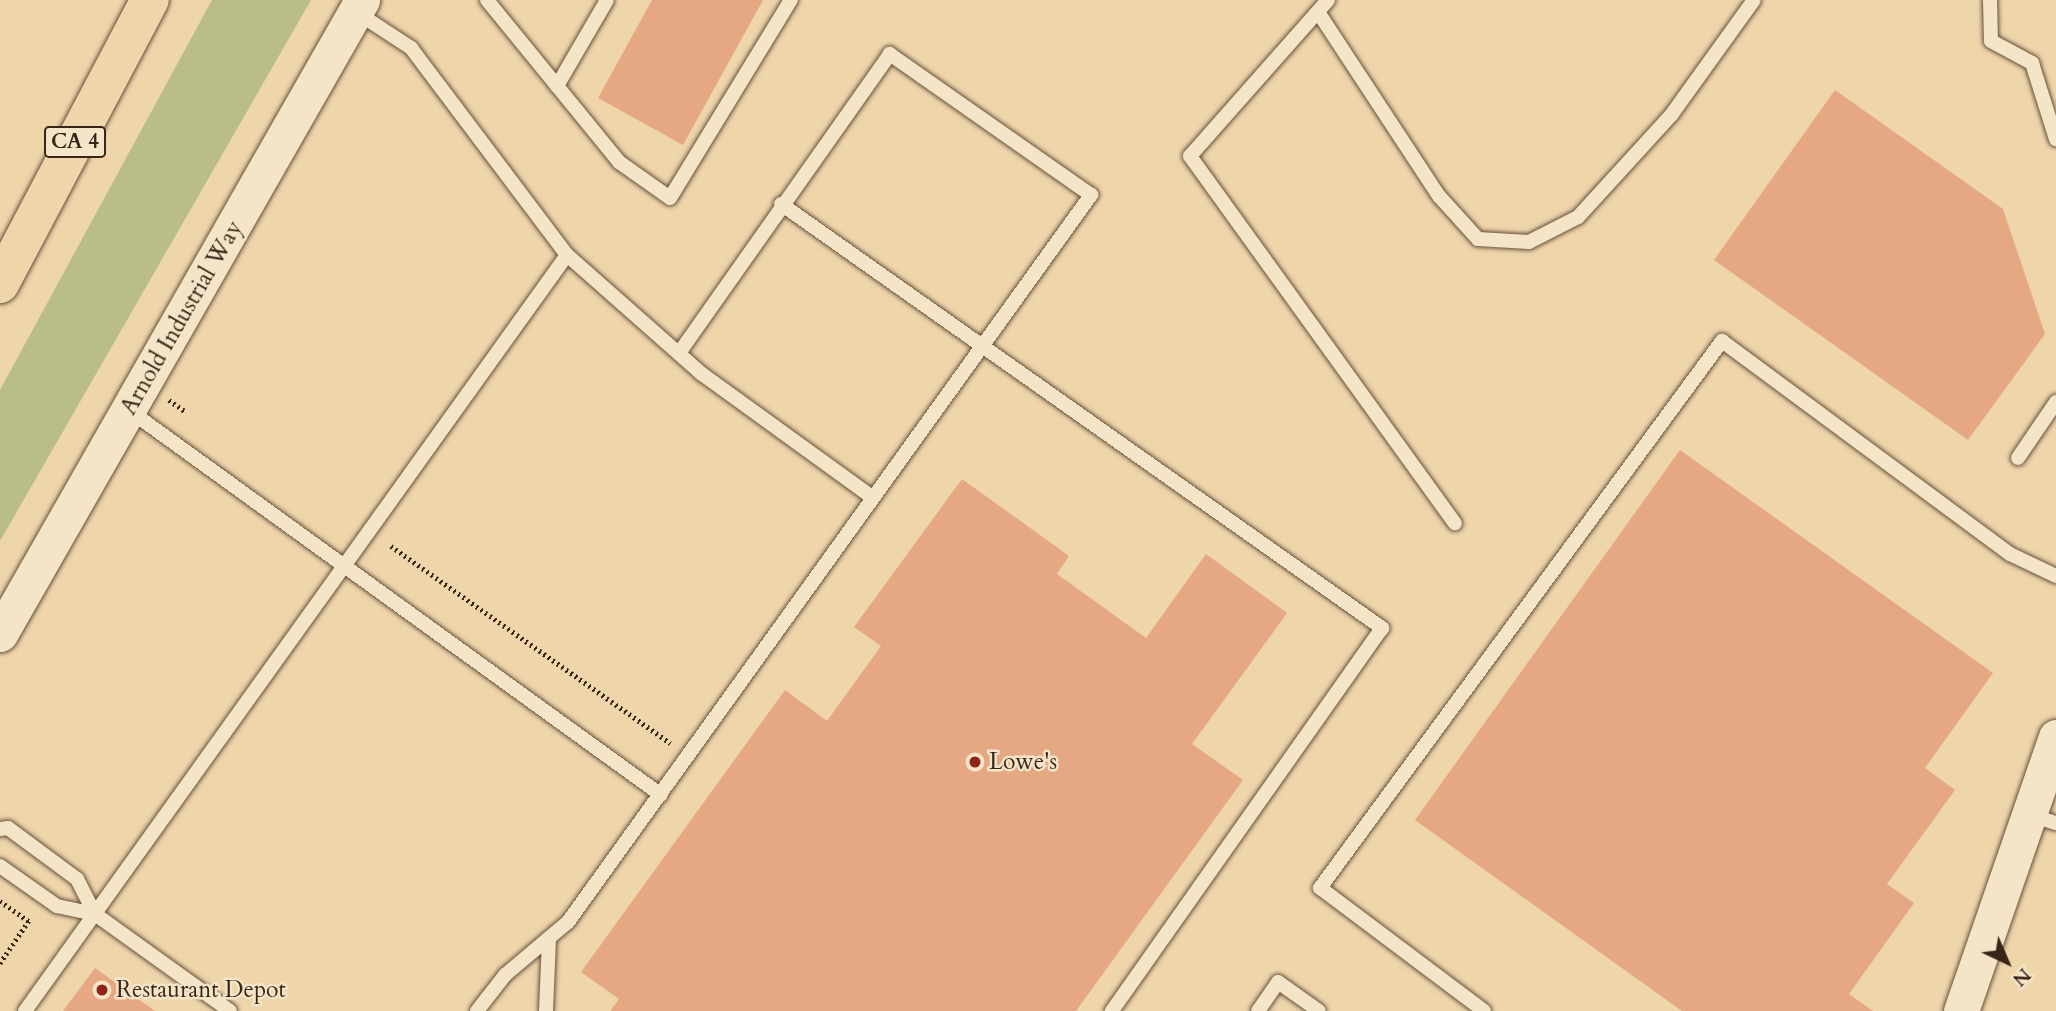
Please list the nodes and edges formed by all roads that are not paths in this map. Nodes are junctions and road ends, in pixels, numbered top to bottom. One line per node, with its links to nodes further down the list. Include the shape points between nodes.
1 (150, 0): 14 (highway, CA 4)
2 (487, 0): 10 (lane)
3 (607, 0): 10 (lane)
4 (791, 0): 10 (lane, via 670,198 619,162)
5 (1328, 0): 9 (lane)
6 (1754, 0): 9 (lane, via 1672,114 1578,218 1529,242 1478,239 1439,196)
7 (1990, 0): 11 (lane, via 1991,41 2032,63)
8 (359, 6): 13 (lane, via 411,48); 18 (street, Arnold Industrial Way)
9 (1318, 12): 21 (lane, via 1190,156)
10 (557, 86)
11 (2056, 139)
12 (781, 204): 15 (lane); 15 (lane, via 890,54 1091,195); 16 (lane)
13 (567, 255): 16 (lane); 22 (lane)
14 (0, 284)
15 (984, 344): 20 (lane); 36 (lane, via 1382,628)
16 (679, 352): 20 (lane)
17 (2056, 402): 19 (lane)
18 (130, 411): 22 (lane); 24 (street, Arnold Industrial Way)
19 (2018, 458)
20 (872, 497): 26 (lane)
21 (1455, 523)
22 (342, 566): 26 (lane); 30 (lane)
23 (2056, 576): 39 (lane, via 2010,554 1722,341 1320,888)
24 (0, 634)
25 (2056, 737): 27 (street)
26 (661, 795): 31 (lane)
27 (2043, 819): 40 (street)
28 (0, 829): 30 (lane, via 8,828 77,879)
29 (0, 866): 30 (lane, via 57,906)
30 (95, 914): 32 (lane); 33 (lane)
31 (549, 938): 34 (lane, via 505,975); 35 (lane)
32 (25, 1011)
33 (230, 1011)
34 (477, 1011)
35 (545, 1011)
36 (1112, 1011)
37 (1258, 1011): 38 (lane, via 1278,982)
38 (1318, 1011)
39 (1484, 1011)
40 (1961, 1011)

